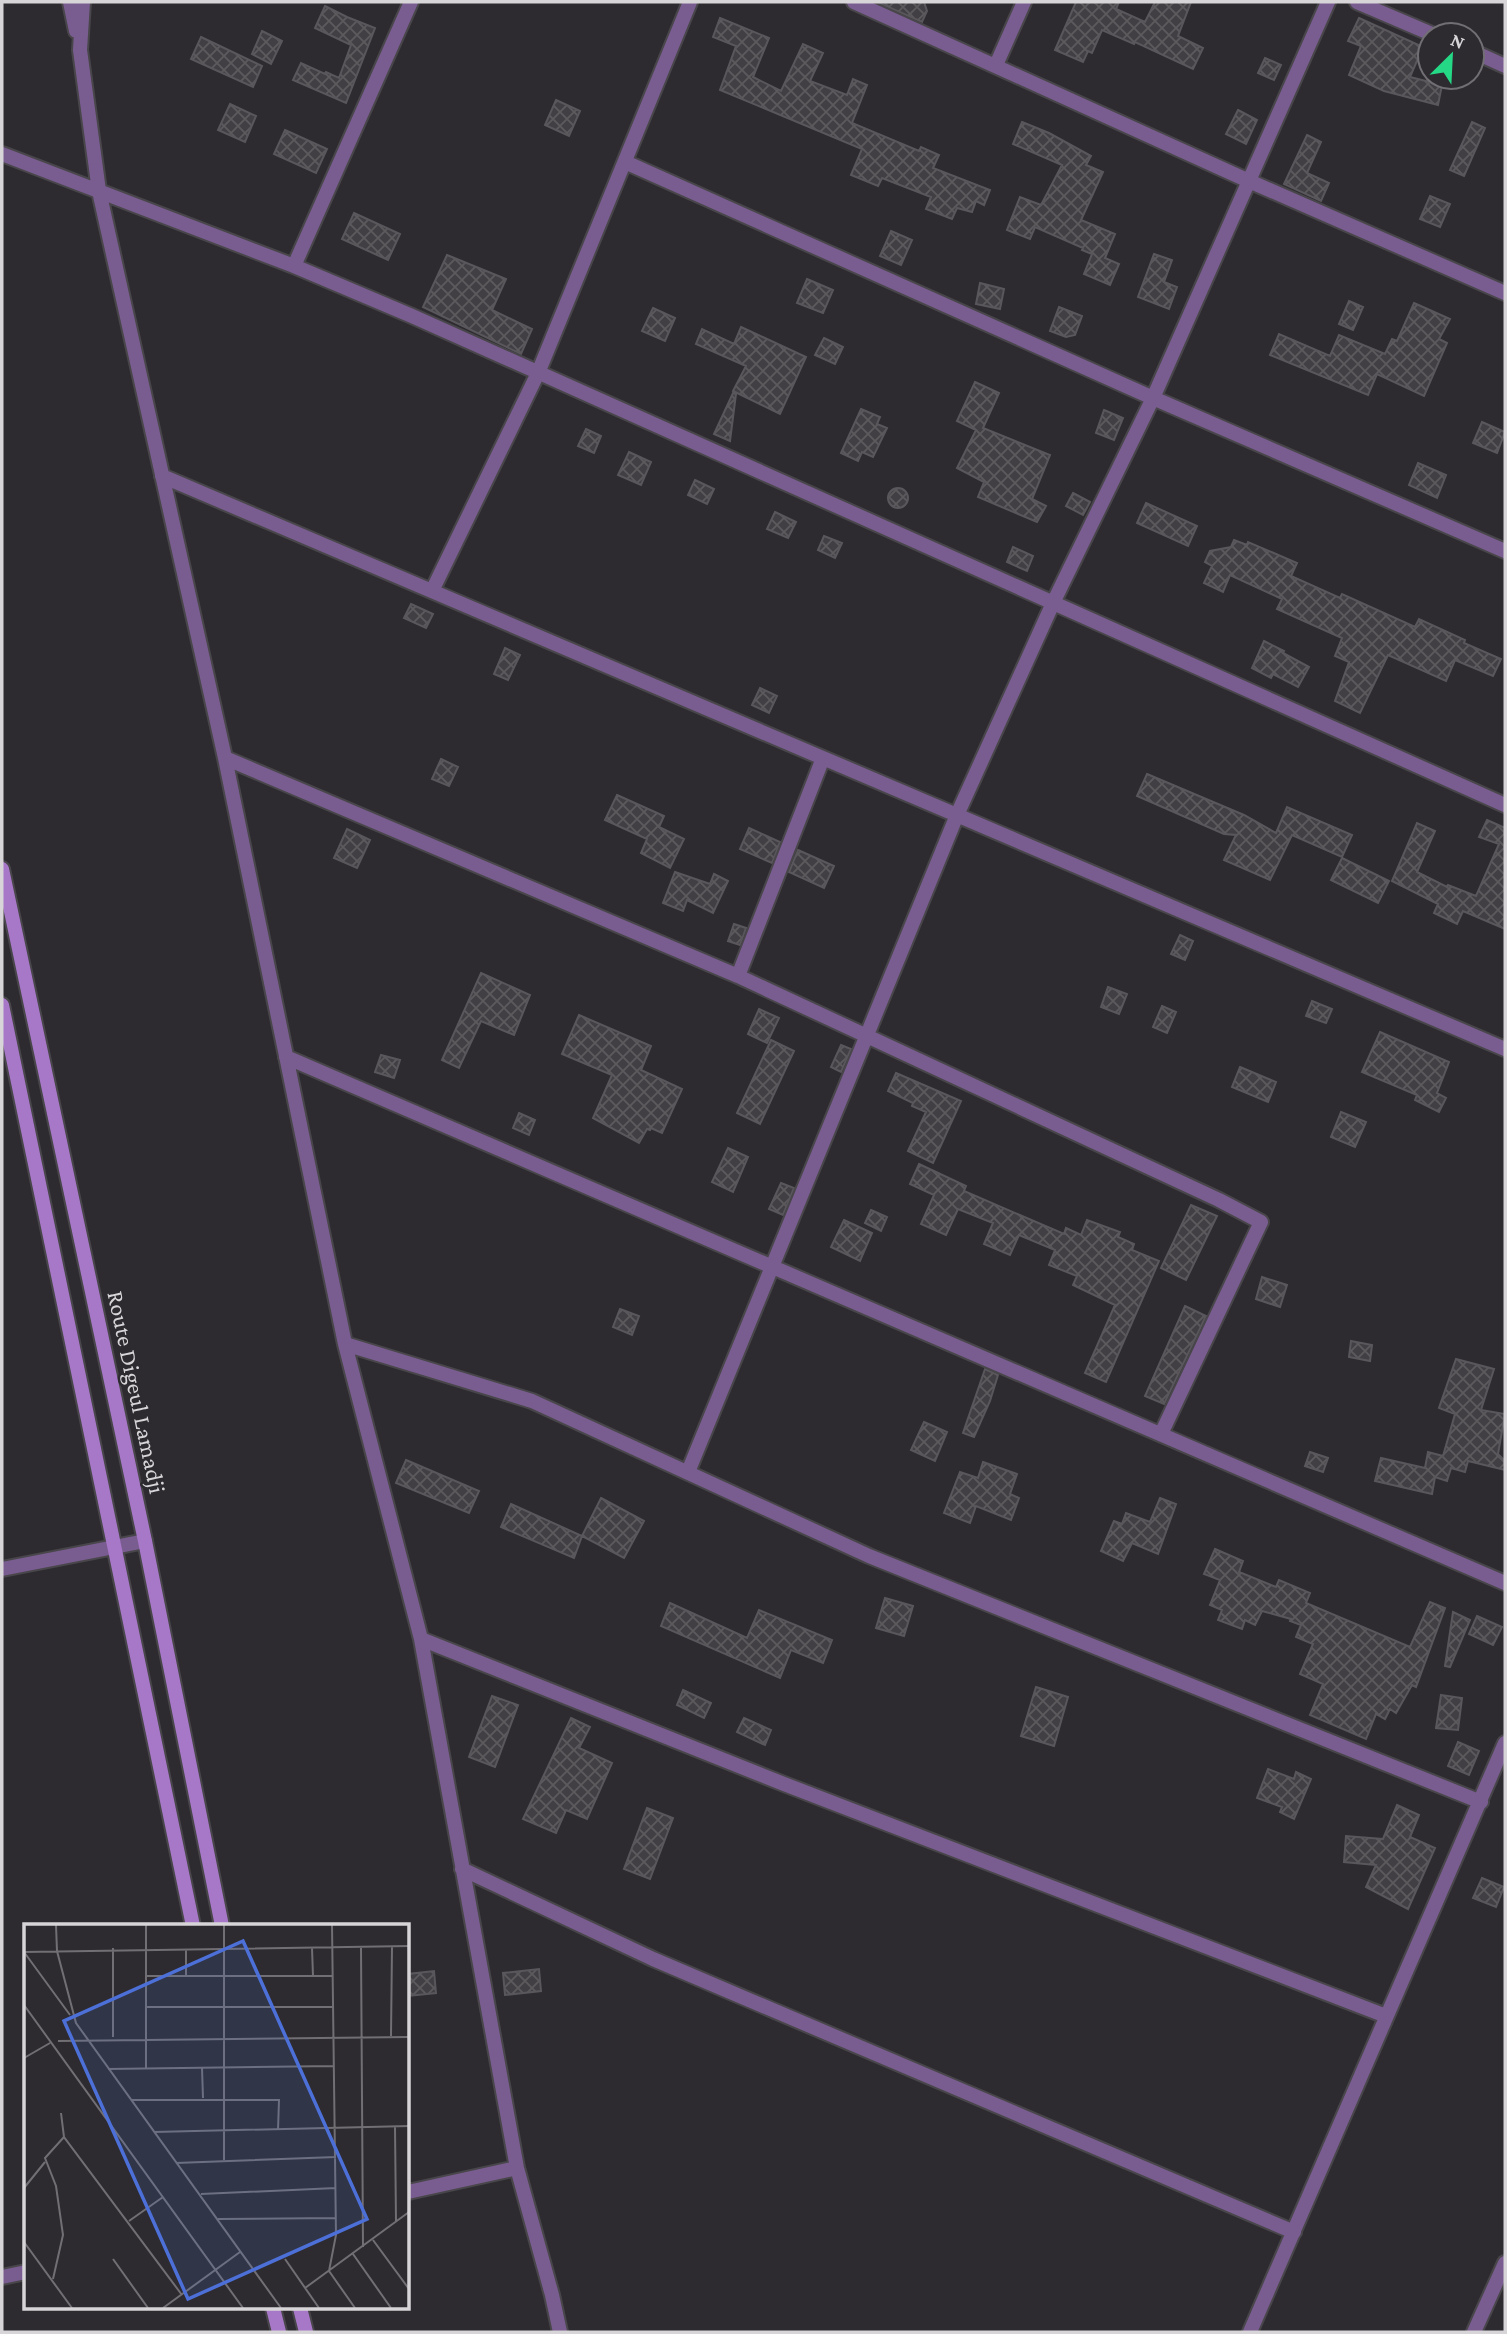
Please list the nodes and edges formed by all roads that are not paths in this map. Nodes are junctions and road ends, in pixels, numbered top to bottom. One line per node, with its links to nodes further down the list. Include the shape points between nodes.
1 (70, 2): 10 (street)
2 (83, 2): 10 (street)
3 (411, 2): 18 (street)
4 (691, 2): 15 (street)
5 (854, 2): 12 (street)
6 (1024, 2): 12 (street)
7 (1328, 2): 16 (street)
8 (1357, 2): 9 (street)
9 (1416, 27)
10 (80, 50): 17 (street)
11 (1486, 57): 13 (street)
12 (996, 65): 16 (street)
13 (1505, 66)
14 (2, 153): 17 (street)
15 (625, 162): 20 (street); 21 (street)
16 (1249, 181): 19 (street); 21 (street)
17 (99, 191): 18 (street); 22 (street)
18 (294, 266): 20 (street)
19 (1505, 293)
20 (538, 373): 24 (street); 25 (street)
21 (1153, 398): 23 (street); 25 (street)
22 (162, 476): 24 (street); 26 (street)
23 (1505, 551)
24 (432, 591): 27 (street)
25 (1053, 603): 28 (street); 29 (street)
26 (225, 758): 31 (street); 35 (street)
27 (823, 758): 29 (street); 31 (street)
28 (1505, 805)
29 (957, 815): 33 (street); 34 (street)
30 (2, 869): 40 (main road, Route Digeul Lamadji)
31 (738, 976): 33 (street)
32 (2, 1005): 41 (main road)
33 (866, 1037): 36 (street); 38 (street, via 1261,1222)
34 (1505, 1049)
35 (286, 1057): 36 (street); 37 (street)
36 (773, 1265): 38 (street); 39 (street)
37 (345, 1344): 39 (street, via 531,1401); 44 (street)
38 (1161, 1434): 43 (street)
39 (688, 1472): 46 (street, via 869,1556)
40 (145, 1541): 41 (street); 49 (main road, Route Digeul Lamadji)
41 (115, 1547): 42 (street); 48 (main road)
42 (2, 1569)
43 (1505, 1583)
44 (421, 1639): 47 (street); 50 (street)
45 (1505, 1743): 46 (street)
46 (1481, 1802): 50 (street)
47 (463, 1869): 51 (street); 53 (street, via 653,1959)
48 (193, 1924)
49 (222, 1924)
50 (1386, 2016): 53 (street)
51 (517, 2168): 52 (street); 61 (street)
52 (410, 2192)
53 (1294, 2232): 62 (street)
54 (1505, 2263): 63 (street)
55 (24, 2272): 56 (street)
56 (2, 2277)
57 (274, 2310): 59 (main road)
58 (300, 2310): 60 (main road)
59 (279, 2332)
60 (306, 2332)
61 (560, 2332)
62 (1250, 2332)
63 (1474, 2332)

